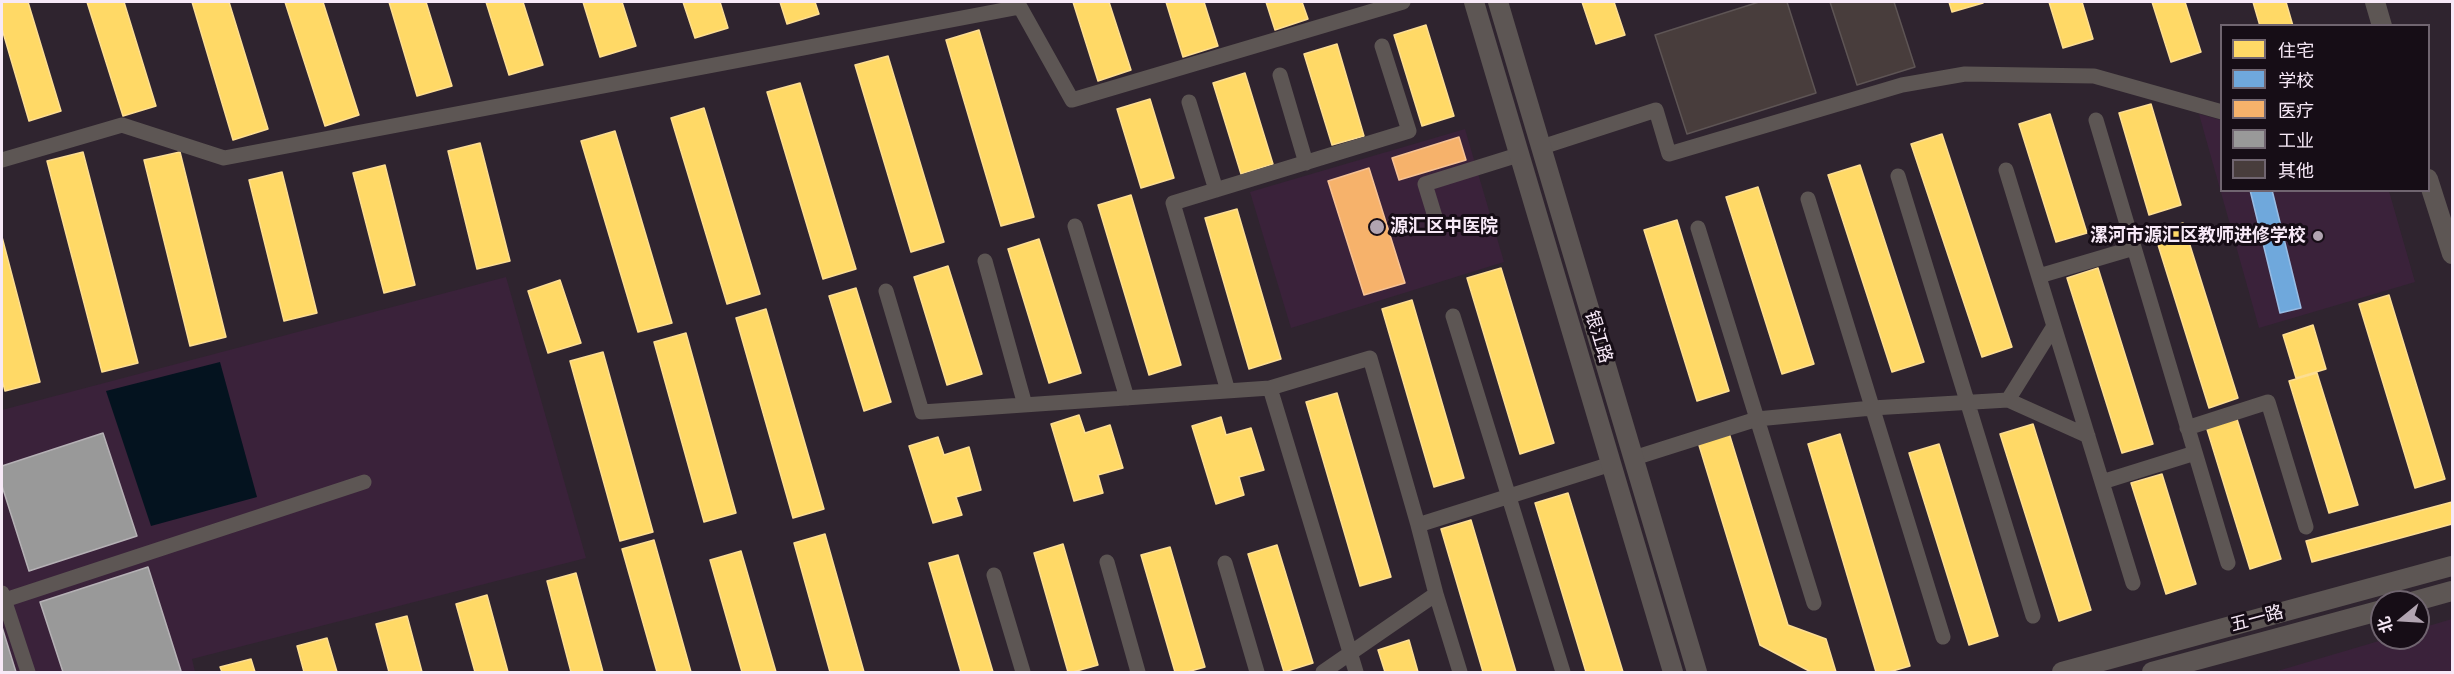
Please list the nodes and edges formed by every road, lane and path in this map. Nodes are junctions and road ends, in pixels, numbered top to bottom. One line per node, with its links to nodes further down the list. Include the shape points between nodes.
1 (1403, 2): 13 (street, via 1072,100 1020,7 224,158 123,125)
2 (1474, 2): 12 (street, 银江路)
3 (1498, 2): 11 (street, 银江路)
4 (2375, 2): 5 (street)
5 (2381, 24)
6 (1382, 46): 14 (street, via 1409,131)
7 (1280, 75): 14 (street)
8 (1189, 102): 18 (street)
9 (2220, 111): 11 (street, via 2094,76 1965,74 1902,86 1669,154 1656,110)
10 (2096, 120): 23 (street)
11 (1542, 147): 12 (street); 41 (street, 银江路)
12 (1518, 155): 20 (street, via 1425,184); 42 (street, 银江路)
13 (2, 160)
14 (1306, 163): 18 (street)
15 (2006, 170): 26 (street)
16 (1898, 176): 34 (street)
17 (2430, 185): 24 (street)
18 (1216, 190): 31 (street, via 1173,203)
19 (1808, 199): 36 (street)
20 (1436, 220)
21 (1075, 226): 32 (street)
22 (1698, 228): 37 (street)
23 (2134, 248): 26 (street); 38 (street)
24 (2452, 254)
25 (985, 261): 35 (street)
26 (2039, 276): 29 (street)
27 (886, 291): 35 (street, via 922,412)
28 (1453, 316): 45 (street)
29 (2054, 326): 33 (street); 39 (street)
30 (1270, 388): 31 (street); 46 (street, via 1370,358); 62 (street)
31 (1228, 391): 32 (street)
32 (1127, 398): 35 (street)
33 (2008, 400): 34 (street); 39 (street)
34 (1967, 402): 36 (street); 60 (street)
35 (1025, 405)
36 (1872, 408): 37 (street); 61 (street)
37 (1757, 420): 41 (street); 58 (street)
38 (2187, 428): 40 (street); 47 (street, via 2268,402)
39 (2088, 436): 44 (street)
40 (2195, 453): 44 (street); 50 (street)
41 (1634, 458): 42 (street); 72 (street, 银江路)
42 (1611, 464): 45 (street); 71 (street, 银江路)
43 (364, 482): 56 (street)
44 (2102, 482): 53 (street)
45 (1508, 496): 46 (street); 70 (street)
46 (1418, 525): 55 (street)
47 (2306, 526)
48 (1107, 562): 65 (street)
49 (1225, 563): 66 (street)
50 (2228, 563)
51 (2452, 566): 73 (street, 五一路)
52 (994, 576): 64 (street)
53 (2133, 584)
54 (2452, 591): 57 (street)
55 (1436, 594): 62 (street); 69 (street)
56 (3, 597): 63 (street)
57 (2430, 597)
58 (1814, 603)
59 (2370, 613): 74 (street, 五一路)
60 (2033, 616)
61 (1942, 637)
62 (1350, 654): 67 (street); 68 (street)
63 (28, 672)
64 (1023, 672)
65 (1138, 672)
66 (1257, 672)
67 (1323, 672)
68 (1356, 672)
69 (1460, 672)
70 (1563, 672)
71 (1673, 672)
72 (1697, 672)
73 (2062, 672)
74 (2152, 672)

